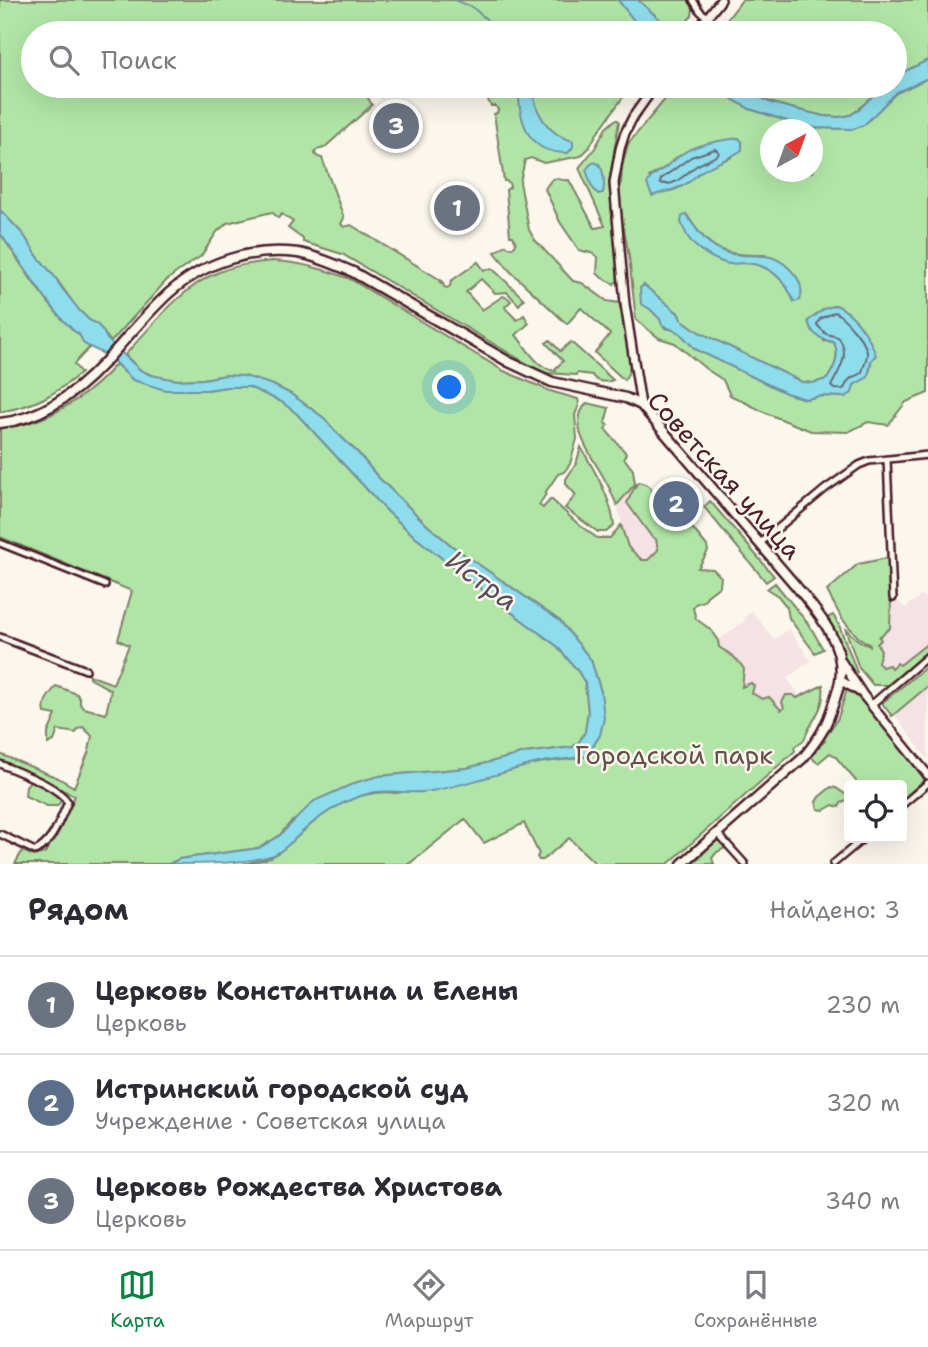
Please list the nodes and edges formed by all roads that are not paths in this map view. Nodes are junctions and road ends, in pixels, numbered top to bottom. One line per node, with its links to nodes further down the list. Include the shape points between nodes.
1 (693, 0): 3 (street)
2 (721, 0): 3 (main road)
3 (708, 18): 4 (main road)
4 (706, 21)
5 (646, 98): 6 (main road, via 625,133 614,183)
6 (640, 405): 7 (main road, Советская улица, via 552,382 354,272 300,253 272,251 240,255 184,281 71,393 44,412); 11 (main road, Советская улица)
7 (0, 423)
8 (928, 455): 9 (street)
9 (887, 459): 11 (street, via 869,461 849,471); 13 (street)
10 (0, 543): 12 (street)
11 (759, 544): 16 (main road, Советская улица, via 821,617)
12 (105, 585)
13 (893, 598)
14 (0, 638): 17 (street)
15 (928, 656): 20 (street)
16 (840, 661): 18 (main road); 19 (main road, Советская улица)
17 (86, 670)
18 (841, 680): 19 (main road, Советская улица); 25 (main road, via 820,738)
19 (863, 695): 20 (main road, Советская улица)
20 (871, 705): 22 (main road, Советская улица)
21 (0, 764): 26 (street, via 52,789 68,802 44,847 35,850)
22 (928, 775)
23 (928, 783): 24 (street)
24 (907, 802)
25 (717, 833): 28 (main road); 29 (street)
26 (0, 835)
27 (858, 843): 30 (street)
28 (682, 864)
29 (745, 864)
30 (833, 864)

